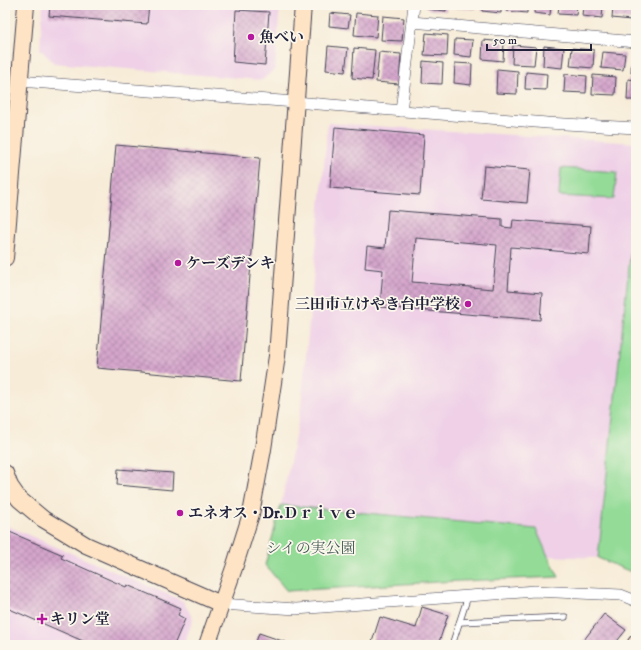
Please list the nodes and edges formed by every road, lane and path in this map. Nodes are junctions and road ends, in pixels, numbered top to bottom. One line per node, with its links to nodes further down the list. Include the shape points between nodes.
1 (26, 5): 6 (street)
2 (302, 5): 7 (street)
3 (414, 5): 4 (street)
4 (412, 22): 5 (street); 8 (street)
5 (636, 42)
6 (19, 81): 7 (street); 10 (street)
7 (295, 102): 8 (street); 14 (street, via 277,356 267,426 251,514)
8 (401, 111): 9 (street)
9 (636, 128)
10 (5, 258)
11 (5, 473): 14 (street, via 19,499 43,518 86,545)
12 (468, 596): 13 (street, via 535,591 621,595); 14 (street, via 296,609); 16 (lane)
13 (636, 601)
14 (221, 604): 17 (street)
15 (565, 617): 16 (lane)
16 (460, 622): 18 (lane)
17 (207, 645)
18 (452, 645)

